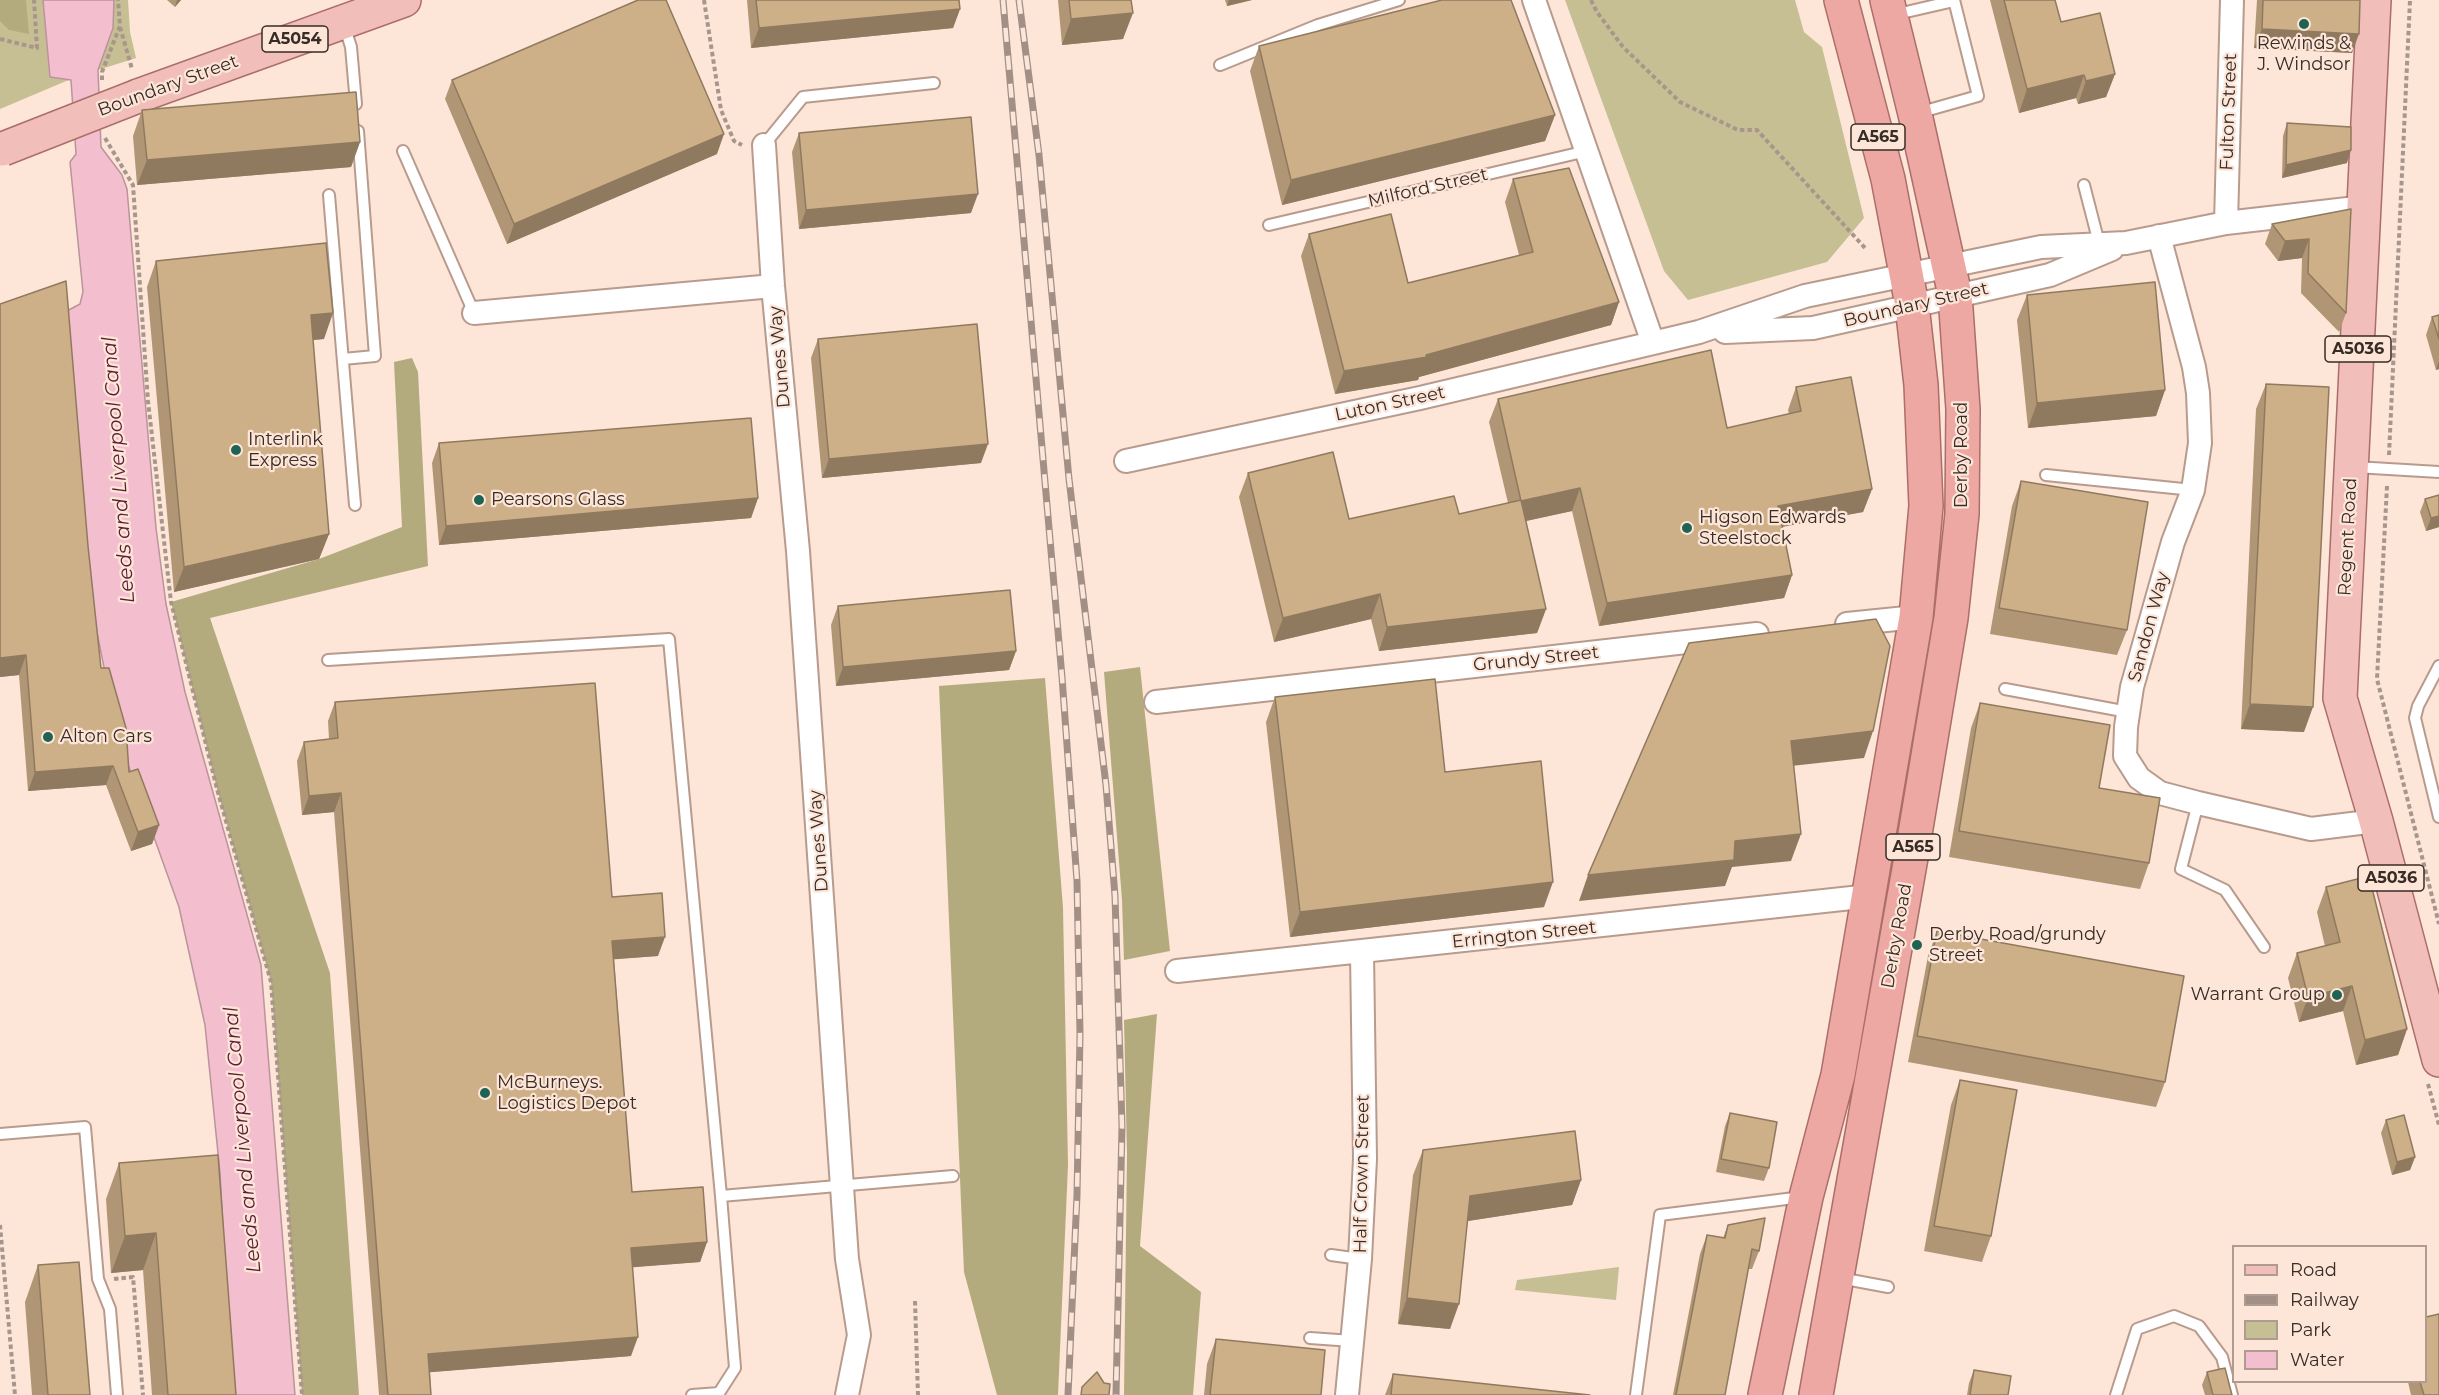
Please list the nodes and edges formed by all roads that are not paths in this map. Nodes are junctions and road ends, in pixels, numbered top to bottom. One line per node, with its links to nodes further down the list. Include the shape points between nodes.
1 (1399, 0): 10 (lane, via 1318,25)
2 (1534, 0): 15 (street)
3 (1841, 0): 26 (highway, A565, via 1888,179)
4 (1954, 0): 8 (lane); 12 (lane, via 1978,96)
5 (2232, 0): 20 (street, Fulton Street)
6 (2374, 0): 19 (main road, Regent Road / A5036)
7 (398, 1): 9 (main road, Boundary Street / A5054)
8 (1888, 8): 12 (highway, A565)
9 (344, 21): 14 (main road, Boundary Street / A5054, bridge, via 135,84); 30 (lane, via 351,47 375,356)
10 (1220, 65)
11 (934, 83): 13 (lane, via 803,97)
12 (1915, 114): 24 (highway, A565)
13 (764, 145): 25 (street, Dunes Way)
14 (1, 149)
15 (1588, 150): 21 (lane, Milford Street); 29 (street)
16 (403, 151): 27 (lane)
17 (2085, 184): 23 (lane)
18 (329, 195): 30 (lane)
19 (2365, 207): 20 (street, Boundary Street); 32 (main road, Regent Road / A5036)
20 (2226, 224): 22 (street, Boundary Street)
21 (1269, 225)
22 (2159, 236): 23 (street, Boundary Street); 35 (street, Sandon Way, via 2198,393 2200,443)
23 (2100, 249): 24 (street, Boundary Street, via 2050,275)
24 (1952, 281): 26 (street, Boundary Street); 26 (street, Boundary Street); 60 (highway, Derby Road / A565, via 1960,357 1964,471 1951,618)
25 (773, 286): 27 (street, Dunes Way); 55 (street, Dunes Way, via 798,551)
26 (1909, 290): 28 (street, Boundary Street, via 1805,296); 28 (street, Boundary Street, via 1813,328); 37 (highway, Derby Road / A565, via 1921,385 1926,506)
27 (474, 313)
28 (1699, 332): 29 (street, Boundary Street)
29 (1653, 343): 31 (street, Luton Street)
30 (343, 359): 36 (lane)
31 (1126, 461)
32 (2352, 467): 33 (lane); 47 (main road, Regent Road / A5036, via 2340,698)
33 (2439, 472)
34 (2046, 475): 35 (lane)
35 (2193, 490): 44 (street, Sandon Way, via 2173,542)
36 (355, 505)
37 (1916, 617): 38 (street); 48 (highway, Derby Road / A565)
38 (1821, 627)
39 (1774, 633): 43 (street, Grundy Street)
40 (328, 660): 56 (lane, via 669,639)
41 (2439, 666): 46 (lane, via 2415,718)
42 (2005, 689): 44 (lane)
43 (1156, 702)
44 (2128, 712): 45 (street, Sandon Way, via 2125,756 2139,778 2160,793)
45 (2198, 803): 47 (street, Sandon Way, via 2311,829); 49 (lane, via 2181,868 2225,890)
46 (2439, 817)
47 (2376, 821): 52 (main road, Regent Road / A5036)
48 (1870, 896): 50 (street, Errington Street); 57 (highway, Derby Road / A565, via 1839,1076)
49 (2264, 947)
50 (1362, 953): 51 (street, Errington Street); 59 (street, Half Crown Street, via 1365,1159)
51 (1177, 971)
52 (2439, 1060)
53 (0, 1134): 64 (lane, via 85,1126 98,1279 110,1309)
54 (953, 1176): 55 (lane)
55 (844, 1184): 56 (lane); 66 (street, Dunes Way, via 847,1259 859,1335)
56 (721, 1196): 65 (lane, via 735,1368 720,1392)
57 (1806, 1197): 68 (lane, via 1660,1215); 69 (highway, Derby Road / A565)
58 (1331, 1255): 59 (lane)
59 (1360, 1259): 63 (street, Half Crown Street)
60 (1837, 1278): 61 (lane); 70 (highway, Derby Road / A565)
61 (1888, 1287)
62 (1310, 1338): 63 (lane)
63 (1352, 1341): 67 (street, Half Crown Street)
64 (117, 1395)
65 (692, 1395)
66 (847, 1395)
67 (1347, 1395)
68 (1636, 1395)
69 (1765, 1395)
70 (1816, 1395)
71 (2116, 1395): 72 (lane, via 2137,1329 2174,1316 2199,1326 2222,1357)
72 (2232, 1395)

